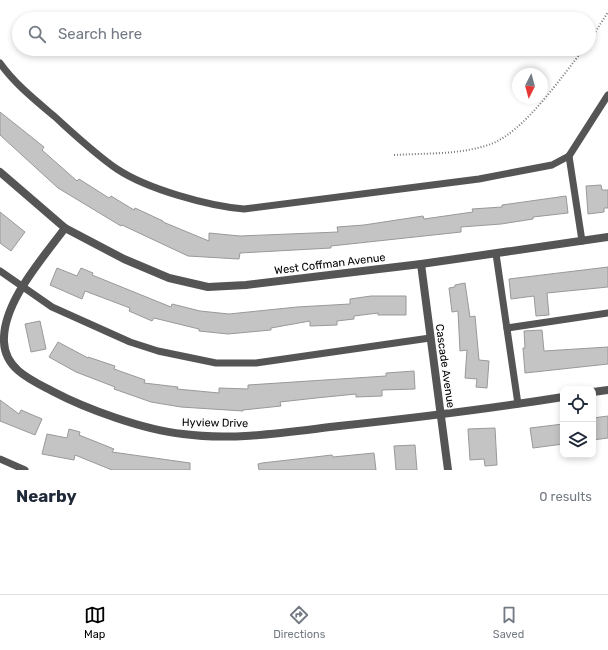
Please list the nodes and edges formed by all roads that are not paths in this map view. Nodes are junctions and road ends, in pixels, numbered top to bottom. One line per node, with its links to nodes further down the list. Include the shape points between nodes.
1 (0, 63): 3 (lane, via 45,108 118,170 154,187 222,207 244,209 480,179 552,165)
2 (608, 95): 3 (lane)
3 (569, 156): 7 (lane)
4 (0, 172): 5 (street, West Coffman Avenue)
5 (65, 228): 9 (street, West Coffman Avenue, via 124,259 163,275 208,287 246,285); 11 (street, Hyview Drive)
6 (608, 237): 7 (street, West Coffman Avenue)
7 (582, 241): 8 (street, West Coffman Avenue)
8 (496, 254): 9 (street, West Coffman Avenue); 13 (lane)
9 (421, 264): 14 (street, Cascade Avenue)
10 (0, 271): 11 (lane)
11 (22, 287): 14 (lane, via 52,307 130,342 158,351 216,363 256,363); 19 (street, Hyview Drive, via 4,325 4,344 10,362 19,372 71,401 156,429 209,436 268,434)
12 (608, 313): 13 (lane)
13 (507, 328): 18 (lane)
14 (430, 338): 19 (street, Cascade Avenue)
15 (608, 390): 16 (street)
16 (596, 392)
17 (560, 397): 18 (street, Hyview Drive)
18 (518, 404): 19 (street, Hyview Drive)
19 (440, 415): 22 (street, Cascade Avenue)
20 (0, 458): 21 (lane)
21 (25, 470)
22 (448, 470)

